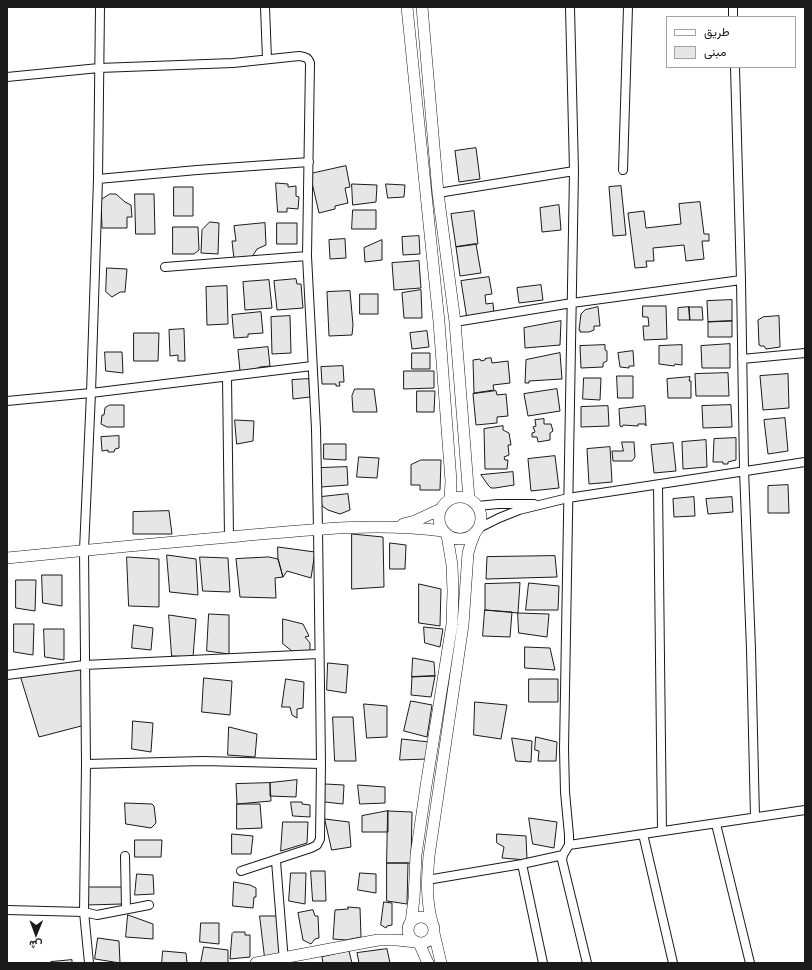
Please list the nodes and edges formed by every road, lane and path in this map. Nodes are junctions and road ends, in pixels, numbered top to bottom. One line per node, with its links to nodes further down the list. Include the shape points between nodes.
1 (100, 7): 8 (street)
2 (265, 7): 7 (street)
3 (406, 7): 30 (main road, via 439,322)
4 (422, 7): 15 (main road)
5 (570, 7): 13 (street)
6 (628, 7): 12 (street)
7 (267, 59): 8 (street, via 204,65); 11 (street, via 304,56 310,63)
8 (99, 68): 10 (street); 14 (street)
9 (735, 68): 18 (street)
10 (7, 77)
11 (309, 162): 14 (street); 16 (street)
12 (623, 170)
13 (574, 171): 15 (street); 19 (street)
14 (98, 179): 25 (street)
15 (438, 193): 20 (main road)
16 (307, 256): 17 (street); 23 (street)
17 (165, 267)
18 (741, 280): 19 (street); 22 (street)
19 (572, 303): 20 (street); 32 (street)
20 (455, 322): 29 (main road)
21 (805, 353): 22 (street)
22 (742, 359): 28 (street)
23 (312, 366): 24 (street); 38 (street)
24 (227, 377): 25 (street); 41 (street)
25 (91, 393): 26 (street); 42 (street)
26 (7, 401)
27 (805, 462): 28 (street)
28 (744, 470): 31 (street); 52 (street)
29 (467, 479): 30 (main road, via 462,484 454,484); 34 (main road)
30 (451, 481): 33 (main road)
31 (658, 485): 32 (street); 54 (street)
32 (568, 498): 35 (street); 56 (street, via 564,749)
33 (450, 499): 34 (main road, via 457,497); 36 (main road)
34 (473, 502): 35 (street); 39 (main road, via 481,512)
35 (540, 505): 39 (street, via 499,518)
36 (441, 509): 37 (main road, via 415,521); 40 (main road, via 439,520)
37 (386, 527): 38 (main road); 40 (main road)
38 (318, 529): 41 (main road); 46 (street)
39 (477, 531): 40 (main road, via 470,537 458,540); 43 (main road)
40 (445, 533): 44 (main road)
41 (229, 537): 42 (main road)
42 (84, 550): 45 (main road); 47 (street)
43 (468, 553): 44 (main road); 62 (main road, via 463,625)
44 (451, 554): 67 (main road, via 454,592 452,624 417,847)
45 (7, 558)
46 (319, 654): 47 (street); 50 (street)
47 (84, 665): 48 (street); 49 (street)
48 (7, 675)
49 (86, 764): 50 (street); 66 (street)
50 (321, 764): 59 (street, via 320,839 317,845 311,848)
51 (805, 810): 52 (street)
52 (755, 817): 53 (street)
53 (716, 824): 54 (street); 79 (street)
54 (662, 831): 55 (street)
55 (643, 834): 56 (street); 78 (street)
56 (569, 845): 57 (street)
57 (563, 855): 60 (street); 77 (street, via 563,866)
58 (125, 856): 64 (street)
59 (276, 861): 61 (street); 71 (street)
60 (522, 864): 62 (street); 76 (street)
61 (241, 871)
62 (427, 880): 68 (main road, via 427,901)
63 (149, 905): 64 (street)
64 (126, 909): 66 (street, via 97,915)
65 (7, 910): 66 (street)
66 (84, 912): 72 (street)
67 (410, 923): 68 (main road, via 424,917); 69 (main road); 70 (main road, via 410,936)
68 (433, 927): 70 (main road, via 430,940); 75 (main road)
69 (378, 940): 70 (main road); 71 (main road)
70 (418, 942): 74 (main road)
71 (283, 961): 73 (main road)
72 (89, 963)
73 (256, 963)
74 (428, 963)
75 (441, 963)
76 (543, 963)
77 (587, 963)
78 (673, 963)
79 (750, 963)

